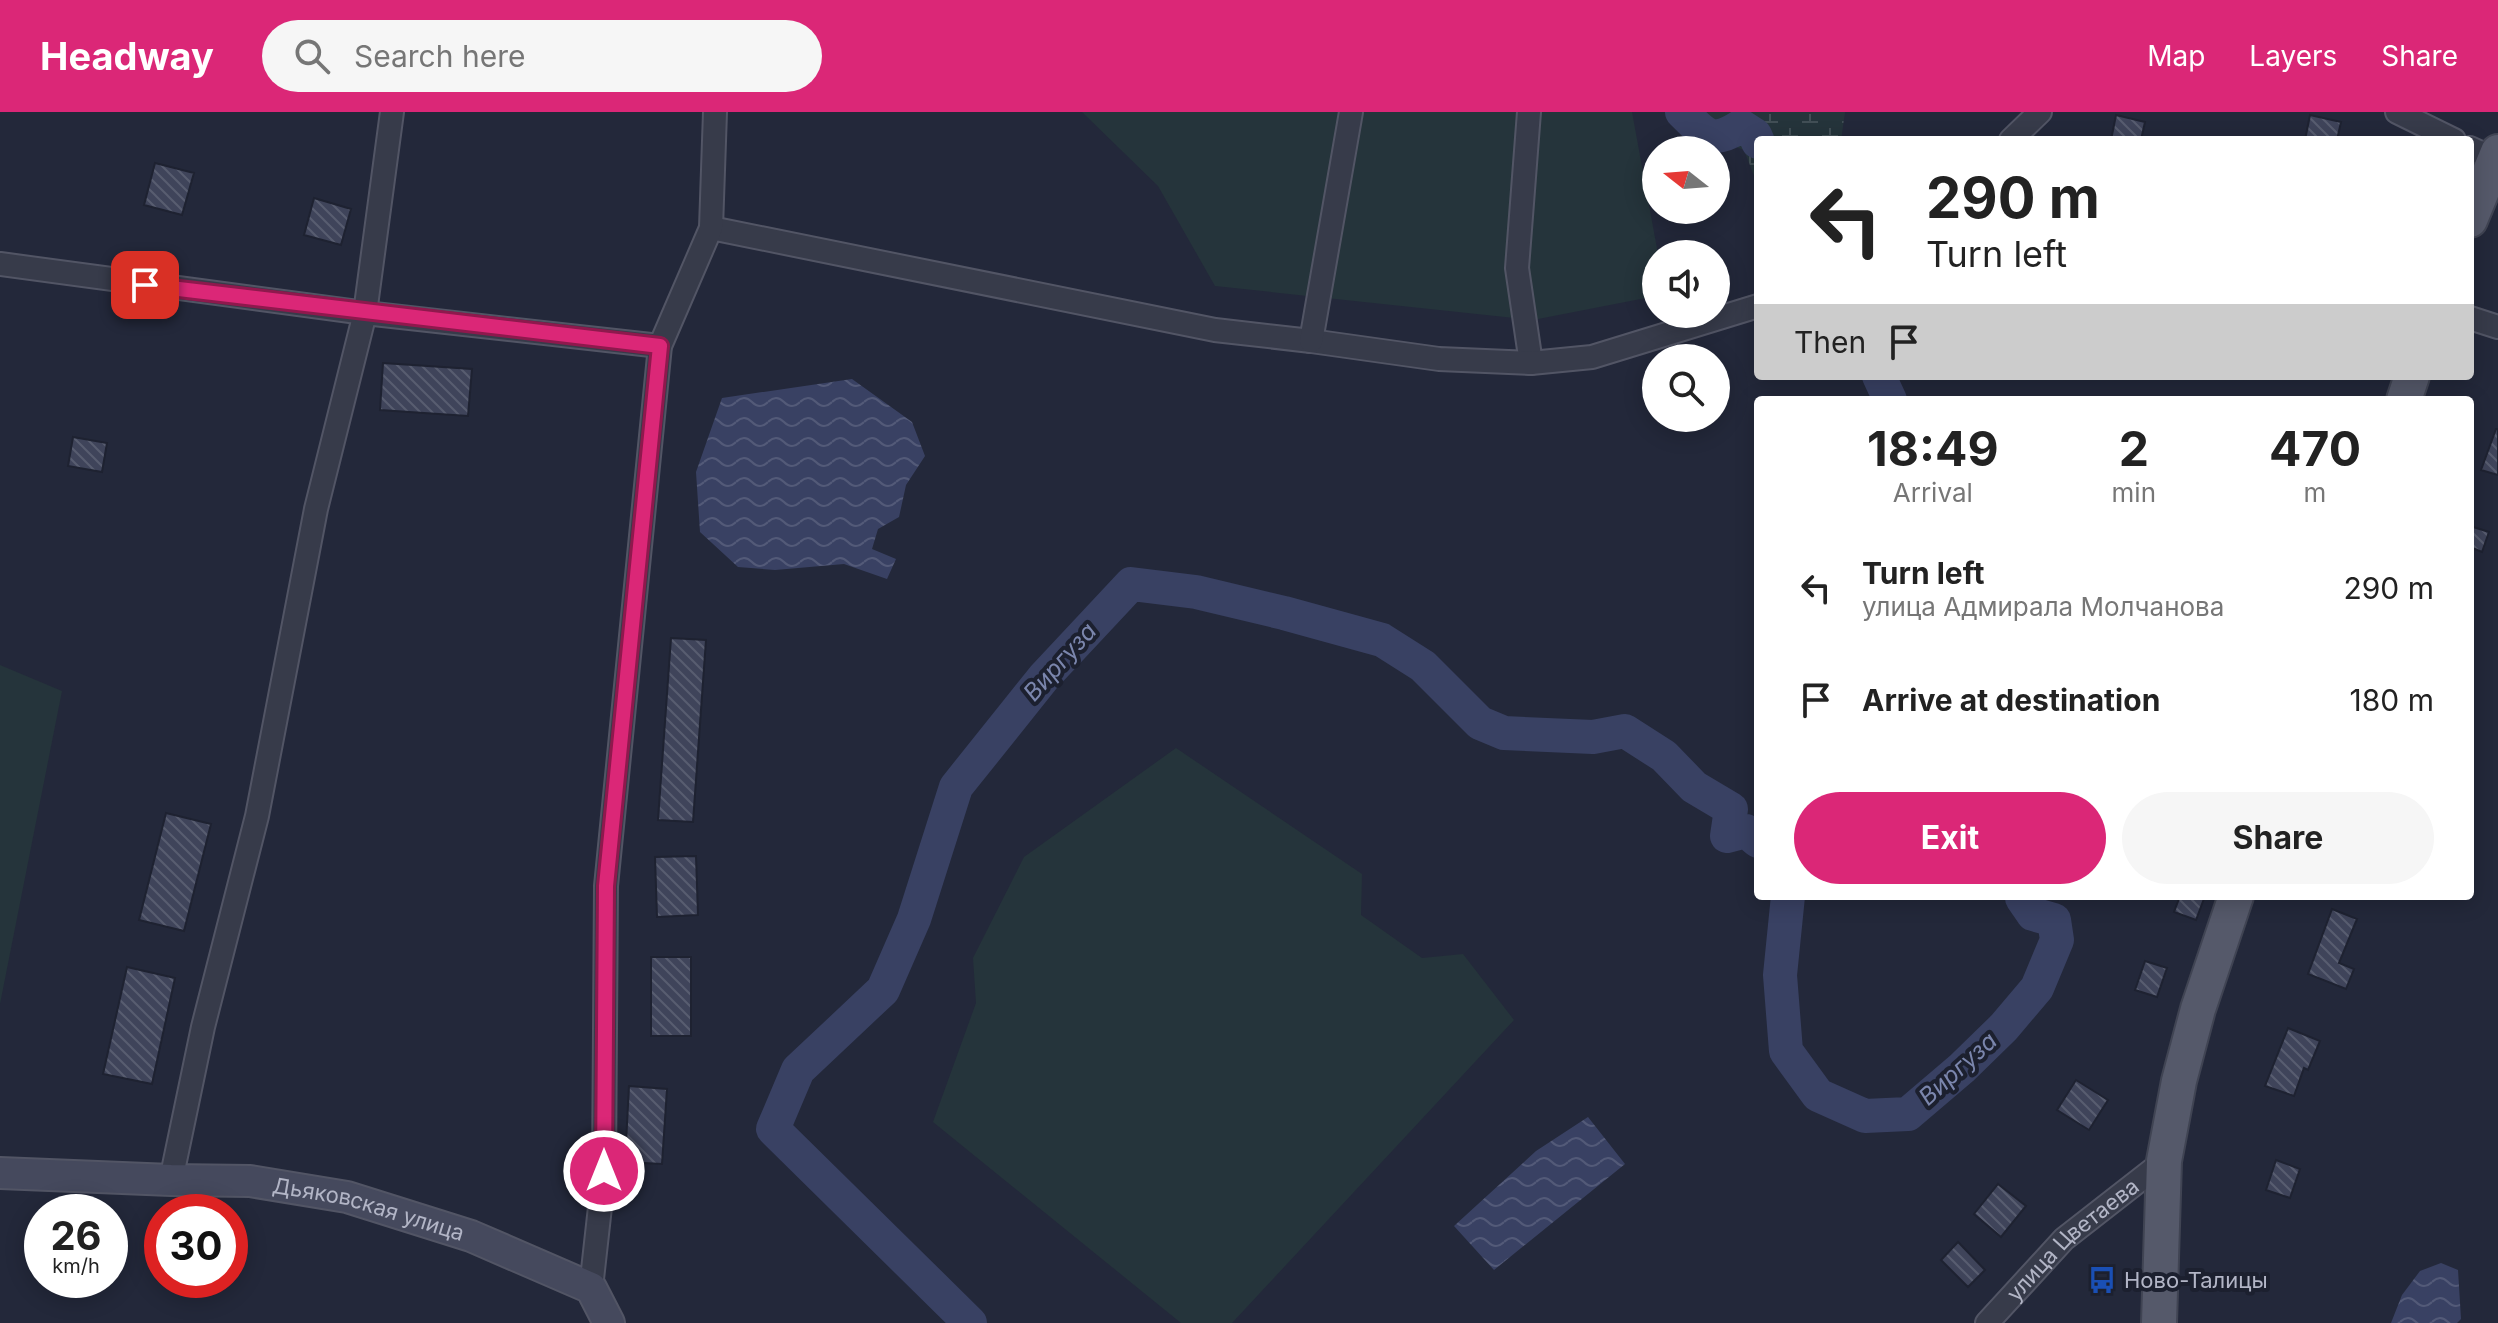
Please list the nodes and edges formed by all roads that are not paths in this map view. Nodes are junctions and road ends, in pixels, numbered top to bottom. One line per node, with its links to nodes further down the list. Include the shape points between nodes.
1 (392, 112): 14 (street)
2 (715, 112): 11 (street)
3 (1351, 112): 17 (street)
4 (1529, 112): 19 (street, via 1517,268)
5 (2040, 112): 7 (street)
6 (2397, 112): 8 (street)
7 (2015, 136)
8 (2446, 136)
9 (2487, 153): 10 (main road)
10 (2474, 204)
11 (711, 228): 17 (street, via 1215,330); 18 (street)
12 (0, 264): 14 (street)
13 (1754, 307): 19 (street, via 1592,357)
14 (365, 313): 18 (street); 23 (street, via 316,509 257,816 203,1027)
15 (2474, 319): 16 (street)
16 (2498, 327)
17 (1311, 341): 19 (street, via 1439,359)
18 (660, 346): 24 (street, via 606,886 604,1171)
19 (1531, 363)
20 (2235, 900): 21 (main road, via 2198,1009)
21 (2164, 1161): 26 (street, улица Цветаева, via 2064,1239); 27 (main road)
22 (0, 1173): 23 (street, Дьяковская улица)
23 (171, 1180): 24 (street, Дьяковская улица, via 250,1181 347,1197 471,1236)
24 (591, 1288): 25 (street)
25 (609, 1323)
26 (1987, 1323)
27 (2159, 1323)

